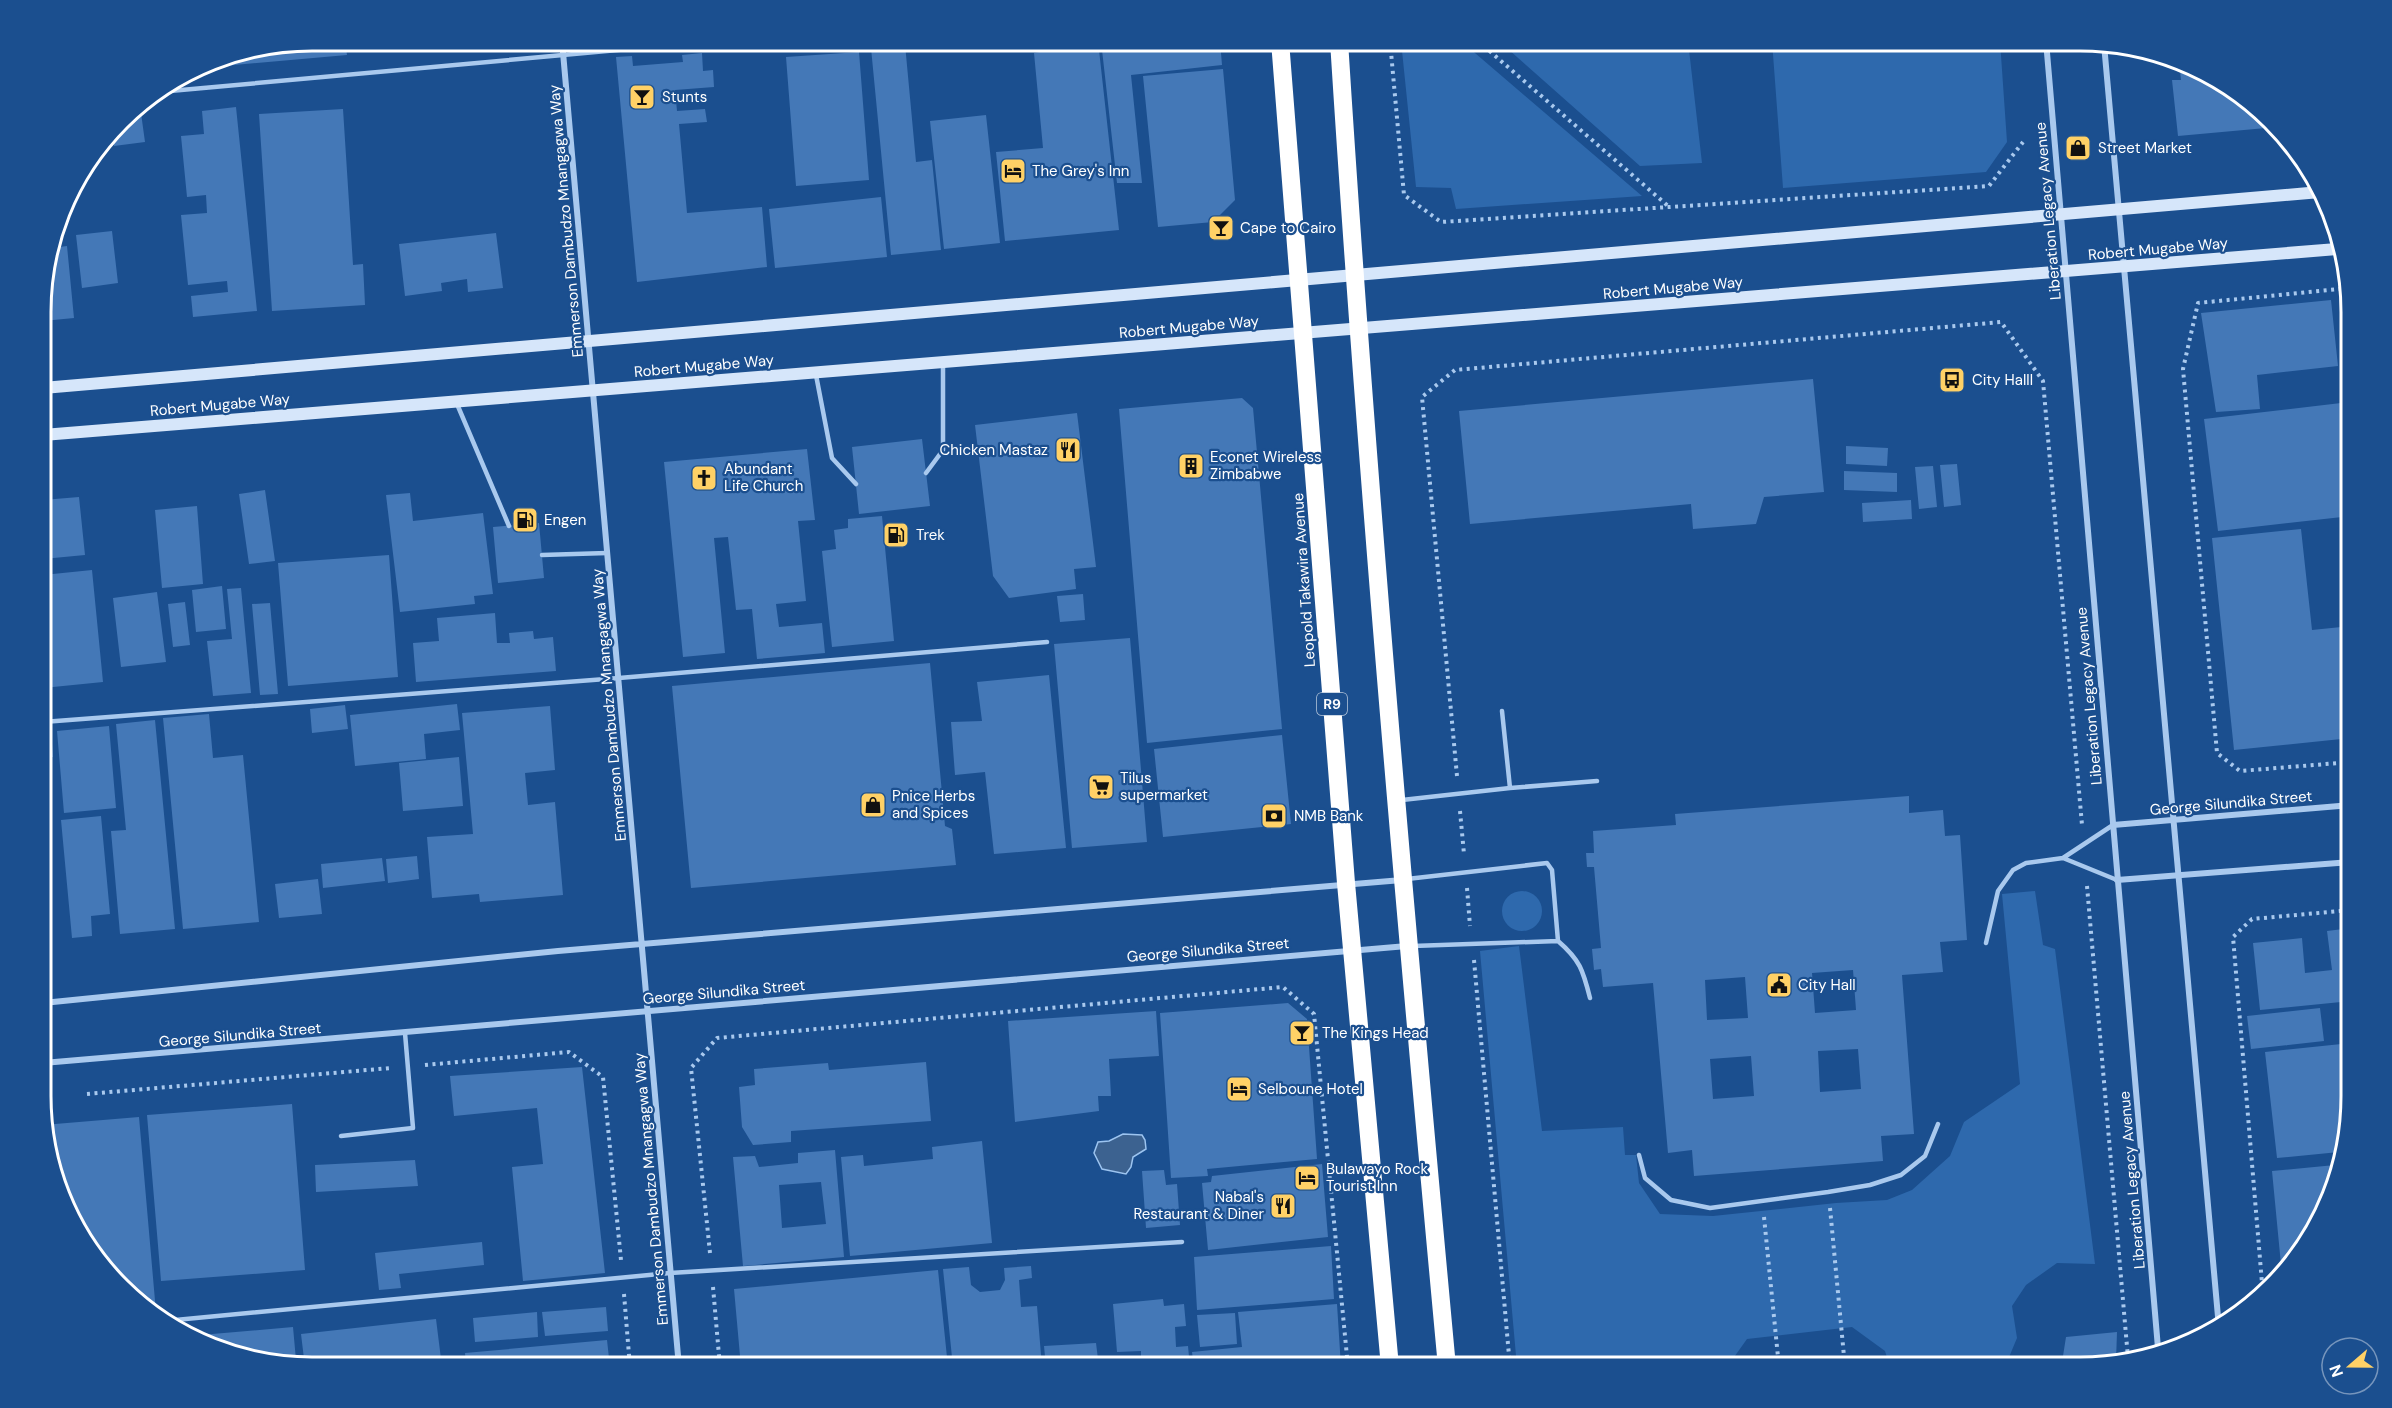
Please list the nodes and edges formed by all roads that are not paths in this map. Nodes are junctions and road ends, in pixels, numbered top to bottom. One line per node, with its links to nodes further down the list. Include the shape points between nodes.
1 (587, 51): 6 (lane)
2 (1281, 51): 15 (highway, Leopold Takawira Avenue / R9)
3 (1340, 51): 14 (highway)
4 (2047, 51): 10 (street, Liberation Legacy Avenue)
5 (2105, 52): 9 (street)
6 (563, 53): 7 (lane); 18 (street, Emmerson Dambudzo Mnangagwa Way)
7 (174, 91)
8 (2312, 193): 9 (main road)
9 (2120, 209): 10 (main road); 12 (street)
10 (2060, 215): 13 (street, Liberation Legacy Avenue); 14 (main road)
11 (2333, 249): 12 (main road, Robert Mugabe Way)
12 (2125, 266): 13 (main road, Robert Mugabe Way); 38 (street)
13 (2064, 272): 16 (main road, Robert Mugabe Way); 39 (street, Liberation Legacy Avenue)
14 (1355, 275): 15 (main road); 16 (highway)
15 (1299, 280): 17 (highway, Leopold Takawira Avenue / R9); 18 (main road)
16 (1359, 329): 17 (main road, Robert Mugabe Way); 36 (highway)
17 (1303, 333): 19 (main road, Robert Mugabe Way); 45 (highway, Leopold Takawira Avenue / R9)
18 (589, 341): 21 (main road); 22 (street, Emmerson Dambudzo Mnangagwa Way)
19 (943, 362): 20 (main road, Robert Mugabe Way); 25 (lane, via 943,450)
20 (816, 372): 22 (main road, Robert Mugabe Way); 26 (lane, via 832,458)
21 (51, 387)
22 (593, 390): 23 (main road, Robert Mugabe Way); 28 (street, Emmerson Dambudzo Mnangagwa Way)
23 (456, 401): 24 (main road, Robert Mugabe Way); 27 (lane)
24 (51, 434)
25 (926, 473)
26 (856, 484)
27 (509, 526)
28 (607, 553): 29 (lane); 31 (street, Emmerson Dambudzo Mnangagwa Way)
29 (542, 555)
30 (1047, 642): 31 (lane)
31 (619, 678): 33 (lane); 48 (street, Emmerson Dambudzo Mnangagwa Way)
32 (1502, 711): 35 (lane)
33 (51, 721)
34 (1597, 781): 35 (lane)
35 (1510, 788): 36 (lane)
36 (1396, 801): 43 (highway)
37 (2341, 806): 38 (street, George Silundika Street)
38 (2174, 820): 39 (street, George Silundika Street); 42 (street)
39 (2113, 825): 40 (lane); 44 (street, Liberation Legacy Avenue)
40 (2063, 858): 44 (lane); 47 (lane, via 2026,863 2013,870 1998,891)
41 (2341, 863): 42 (street)
42 (2179, 875): 44 (street); 61 (street)
43 (1404, 880): 45 (street); 46 (lane, via 1547,863 1552,870); 49 (highway)
44 (2118, 880): 63 (street, Liberation Legacy Avenue)
45 (1346, 883): 48 (street); 50 (highway, Leopold Takawira Avenue / R9)
46 (1558, 940): 49 (lane); 51 (lane, via 1584,970)
47 (1986, 943)
48 (642, 944): 52 (street); 53 (street, Emmerson Dambudzo Mnangagwa Way)
49 (1408, 946): 50 (street, George Silundika Street); 66 (highway)
50 (1353, 949): 53 (street, George Silundika Street); 65 (highway, Leopold Takawira Avenue / R9)
51 (1590, 998)
52 (51, 1002)
53 (648, 1011): 54 (street, George Silundika Street); 60 (street, Emmerson Dambudzo Mnangagwa Way)
54 (405, 1033): 55 (street, George Silundika Street); 57 (lane, via 414,1128)
55 (51, 1062)
56 (1938, 1124): 58 (lane, via 1925,1156 1901,1174 1870,1185 1710,1208 1671,1200 1645,1178)
57 (341, 1136)
58 (1639, 1155)
59 (1182, 1242): 60 (lane)
60 (670, 1273): 62 (lane); 64 (street, Emmerson Dambudzo Mnangagwa Way)
61 (2218, 1317)
62 (178, 1320)
63 (2158, 1345)
64 (678, 1357)
65 (1389, 1357)
66 (1446, 1357)

